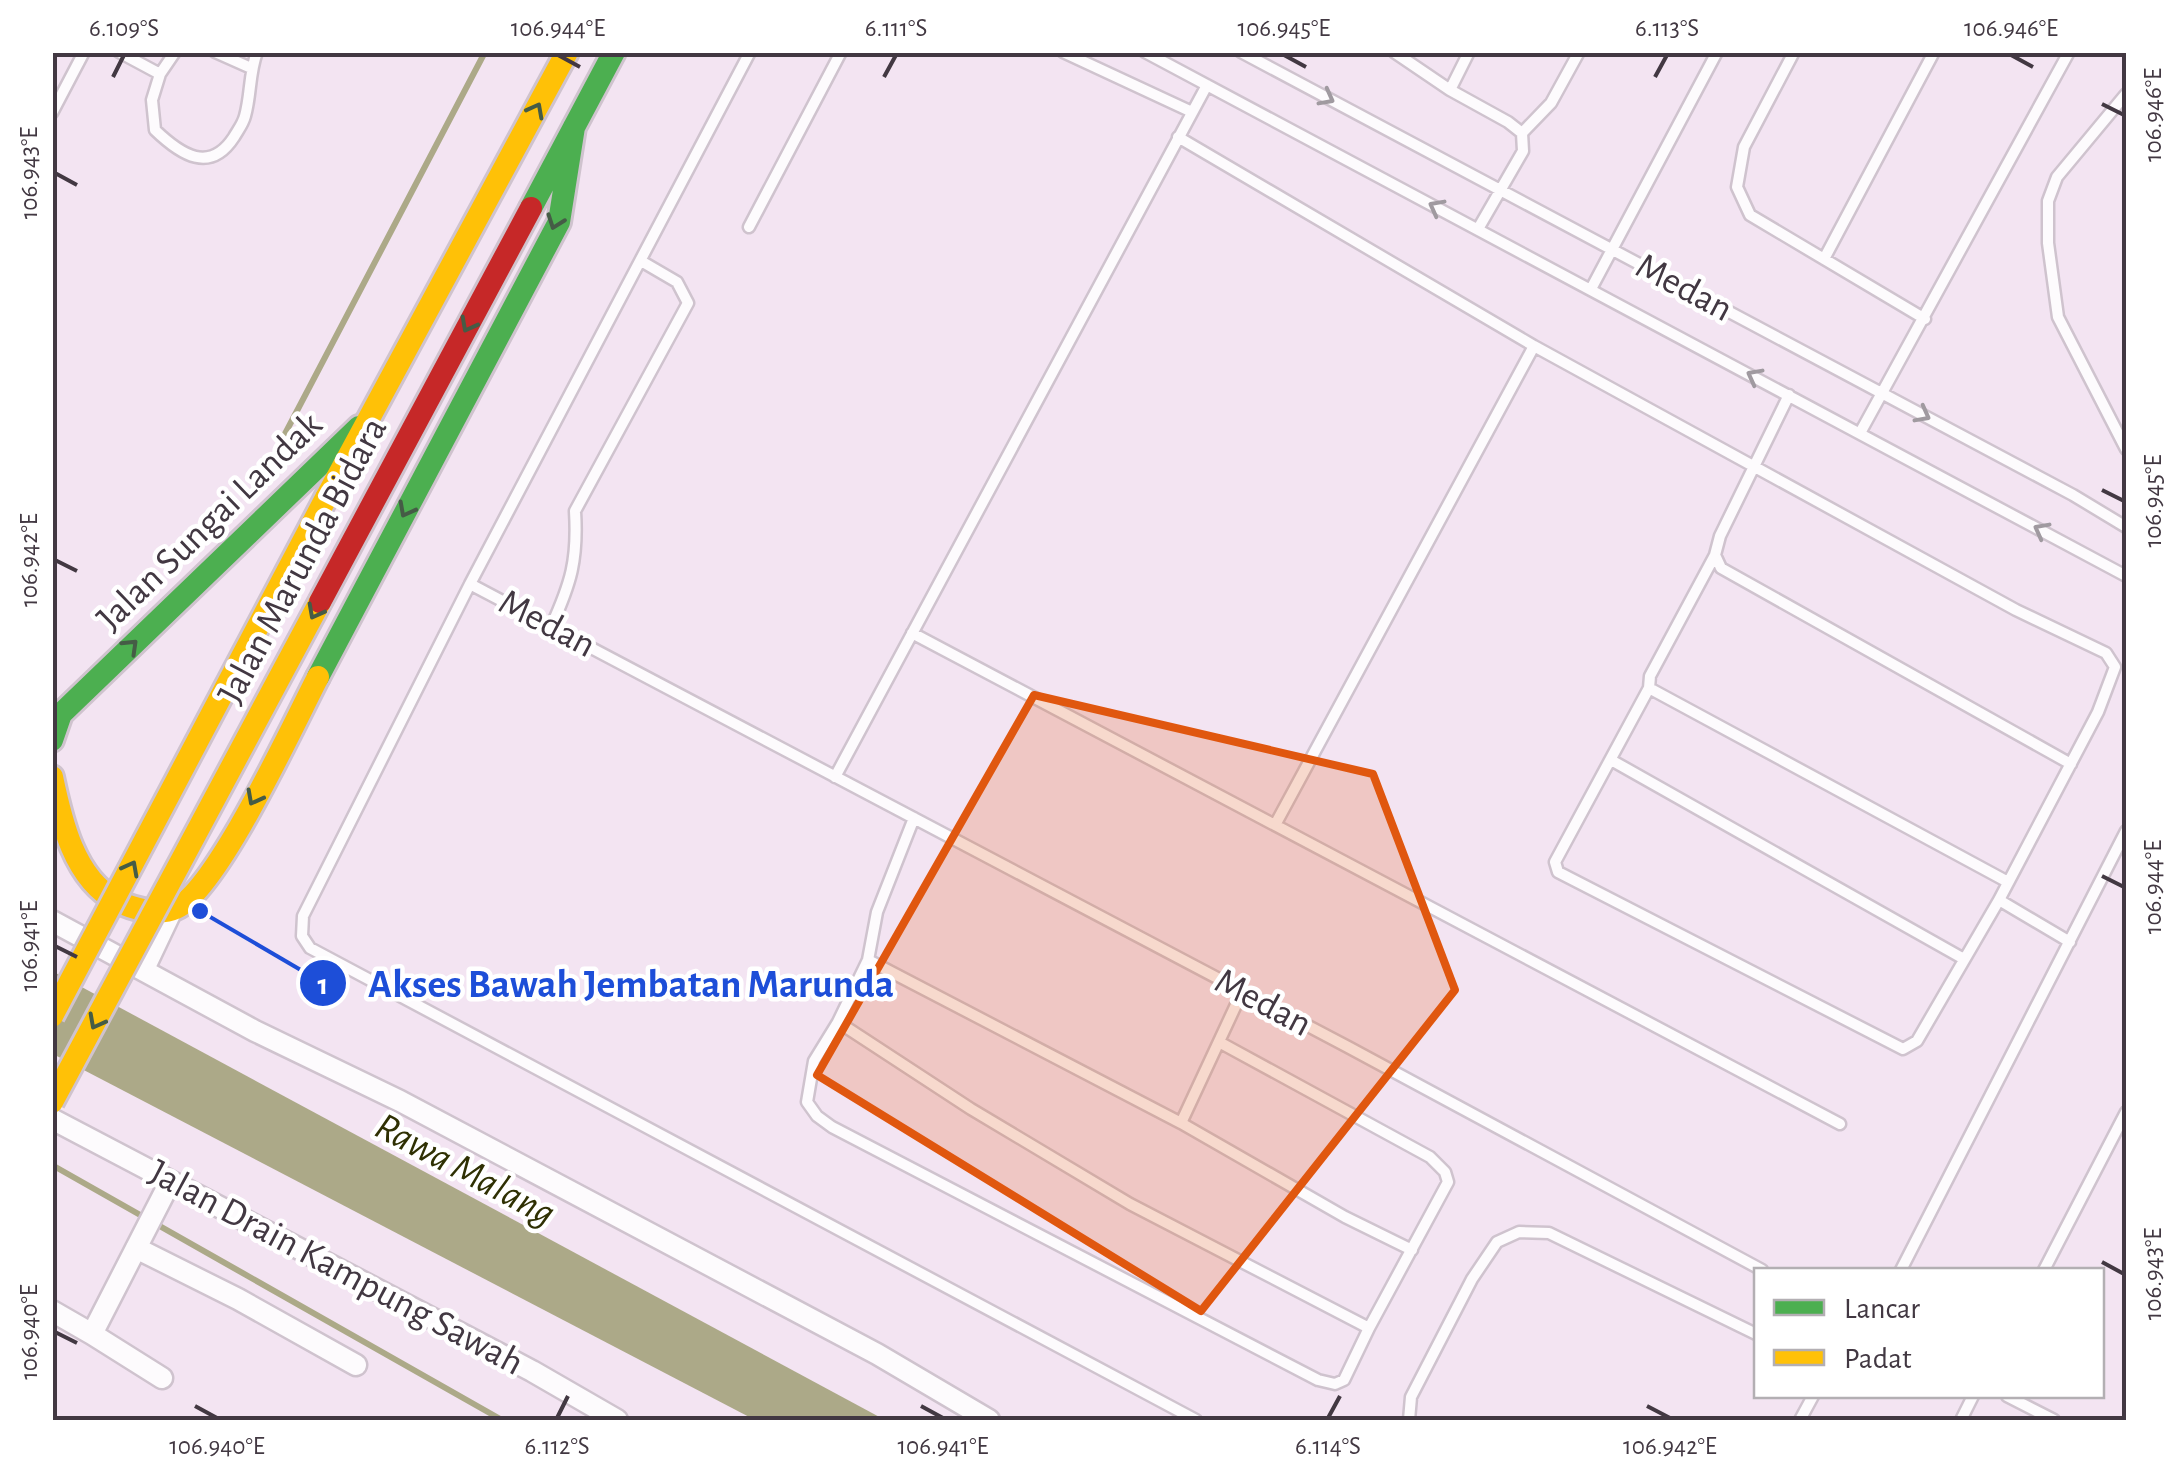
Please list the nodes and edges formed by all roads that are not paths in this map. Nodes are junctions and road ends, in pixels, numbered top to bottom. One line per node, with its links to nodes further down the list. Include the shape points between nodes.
1 (84, 52): 26 (lane)
2 (120, 52): 21 (lane)
3 (176, 52): 21 (lane)
4 (215, 52): 20 (lane)
5 (257, 52): 20 (lane)
6 (567, 52): 41 (main road, Jalan Marunda Bidara, one-way to 6)
7 (614, 52): 27 (main road, Jalan Marunda Bidara)
8 (750, 52): 35 (lane)
9 (841, 52): 31 (lane)
10 (1063, 52): 25 (lane)
11 (1241, 52): 30 (lane, Medan, one-way to 30)
12 (1394, 52): 23 (lane)
13 (1469, 52): 23 (lane)
14 (1578, 52): 28 (lane, via 1551,104)
15 (1717, 52): 33 (lane)
16 (1794, 52): 34 (lane, via 1744,148 1736,187 1750,214)
17 (1934, 52): 34 (lane)
18 (2070, 52): 37 (lane)
19 (1151, 54): 22 (lane)
20 (252, 68): 21 (lane, via 244,121 224,152 208,158 192,156 155,130 152,100)
21 (160, 74)
22 (1207, 85): 25 (lane); 32 (lane, one-way to 22)
23 (1450, 90): 28 (lane)
24 (2126, 94): 43 (lane, via 2057,176 2048,202 2048,243 2058,318)
25 (1192, 112): 29 (lane)
26 (52, 113)
27 (574, 127): 64 (main road, one-way to 64, via 559,222 219,864); 75 (main road, Jalan Marunda Bidara, one-way to 75, bridge)
28 (1522, 134): 30 (lane, via 1523,151)
29 (1178, 138): 38 (lane); 50 (lane)
30 (1500, 188): 32 (lane); 33 (lane, Medan)
31 (749, 227)
32 (1478, 229): 36 (lane)
33 (1611, 249): 36 (lane); 39 (lane, Medan)
34 (1824, 259): 37 (lane)
35 (641, 260): 48 (lane); 49 (lane, via 676,282 688,302 575,512 571,582)
36 (1590, 289): 40 (lane, one-way to 36)
37 (1925, 319): 39 (lane)
38 (1534, 346): 44 (lane); 59 (lane)
39 (1882, 394): 42 (lane); 45 (lane, Medan, one-way to 45)
40 (1789, 395): 42 (lane); 44 (lane)
41 (371, 416): 52 (main road, Jalan Sungai Landak, one-way to 41); 72 (main road, Jalan Marunda Bidara, one-way to 41, bridge)
42 (1860, 433): 47 (lane, one-way to 42)
43 (2126, 449)
44 (1752, 466): 46 (lane); 55 (lane, via 2106,653 2115,668)
45 (2126, 527)
46 (1715, 555): 51 (lane, via 1650,676); 55 (lane, via 1721,568)
47 (2126, 576)
48 (470, 584): 49 (lane, Medan); 95 (lane, Medan, via 303,916 302,936 310,948)
49 (551, 627): 56 (lane, Medan)
50 (912, 633): 56 (lane); 59 (lane)
51 (1650, 688): 54 (lane); 61 (lane)
52 (57, 714): 53 (main road)
53 (52, 740)
54 (1611, 760): 68 (lane); 68 (lane, via 1555,862 1558,872 1903,1049 1917,1040)
55 (2070, 764): 61 (lane)
56 (835, 777): 58 (lane, Medan)
57 (52, 778): 62 (main road, via 80,865)
58 (914, 818): 69 (lane, via 877,912); 71 (lane, Medan)
59 (1276, 825): 79 (lane)
60 (2126, 832): 67 (lane)
61 (2008, 882): 63 (lane)
62 (108, 898): 64 (main road, via 134,911); 66 (street)
63 (1999, 900): 67 (lane); 68 (lane)
64 (171, 911): 70 (street)
65 (52, 921): 66 (street)
66 (86, 938): 70 (street)
67 (2070, 942): 84 (lane)
68 (1964, 959)
69 (868, 960): 73 (lane); 78 (lane)
70 (144, 969): 94 (street, via 860,1345)
71 (1242, 992): 74 (lane); 83 (lane, Medan)
72 (52, 1016)
73 (838, 1022): 87 (lane, via 1097,1185); 87 (lane, via 814,1061 807,1102 832,1127 1318,1380 1344,1380)
74 (1218, 1042): 78 (lane); 82 (lane, via 1445,1172 1448,1182)
75 (52, 1102)
76 (2126, 1112): 85 (lane)
77 (52, 1119): 80 (street, Jalan Drain Kampung Sawah)
78 (1180, 1123): 82 (lane)
79 (1840, 1124)
80 (170, 1182): 81 (street); 93 (street, Jalan Drain Kampung Sawah)
81 (138, 1243): 89 (street); 90 (street)
82 (1412, 1250): 87 (lane)
83 (1758, 1268)
84 (1902, 1268)
85 (2045, 1268)
86 (52, 1311): 89 (street)
87 (1369, 1328)
88 (1754, 1333): 96 (lane, via 1549,1233 1519,1232 1497,1242 1472,1280 1411,1397)
89 (92, 1334): 91 (street)
90 (356, 1364)
91 (162, 1378)
92 (2011, 1398): 97 (lane)
93 (618, 1420)
94 (989, 1420)
95 (1196, 1420)
96 (1409, 1420)
97 (2054, 1420)

